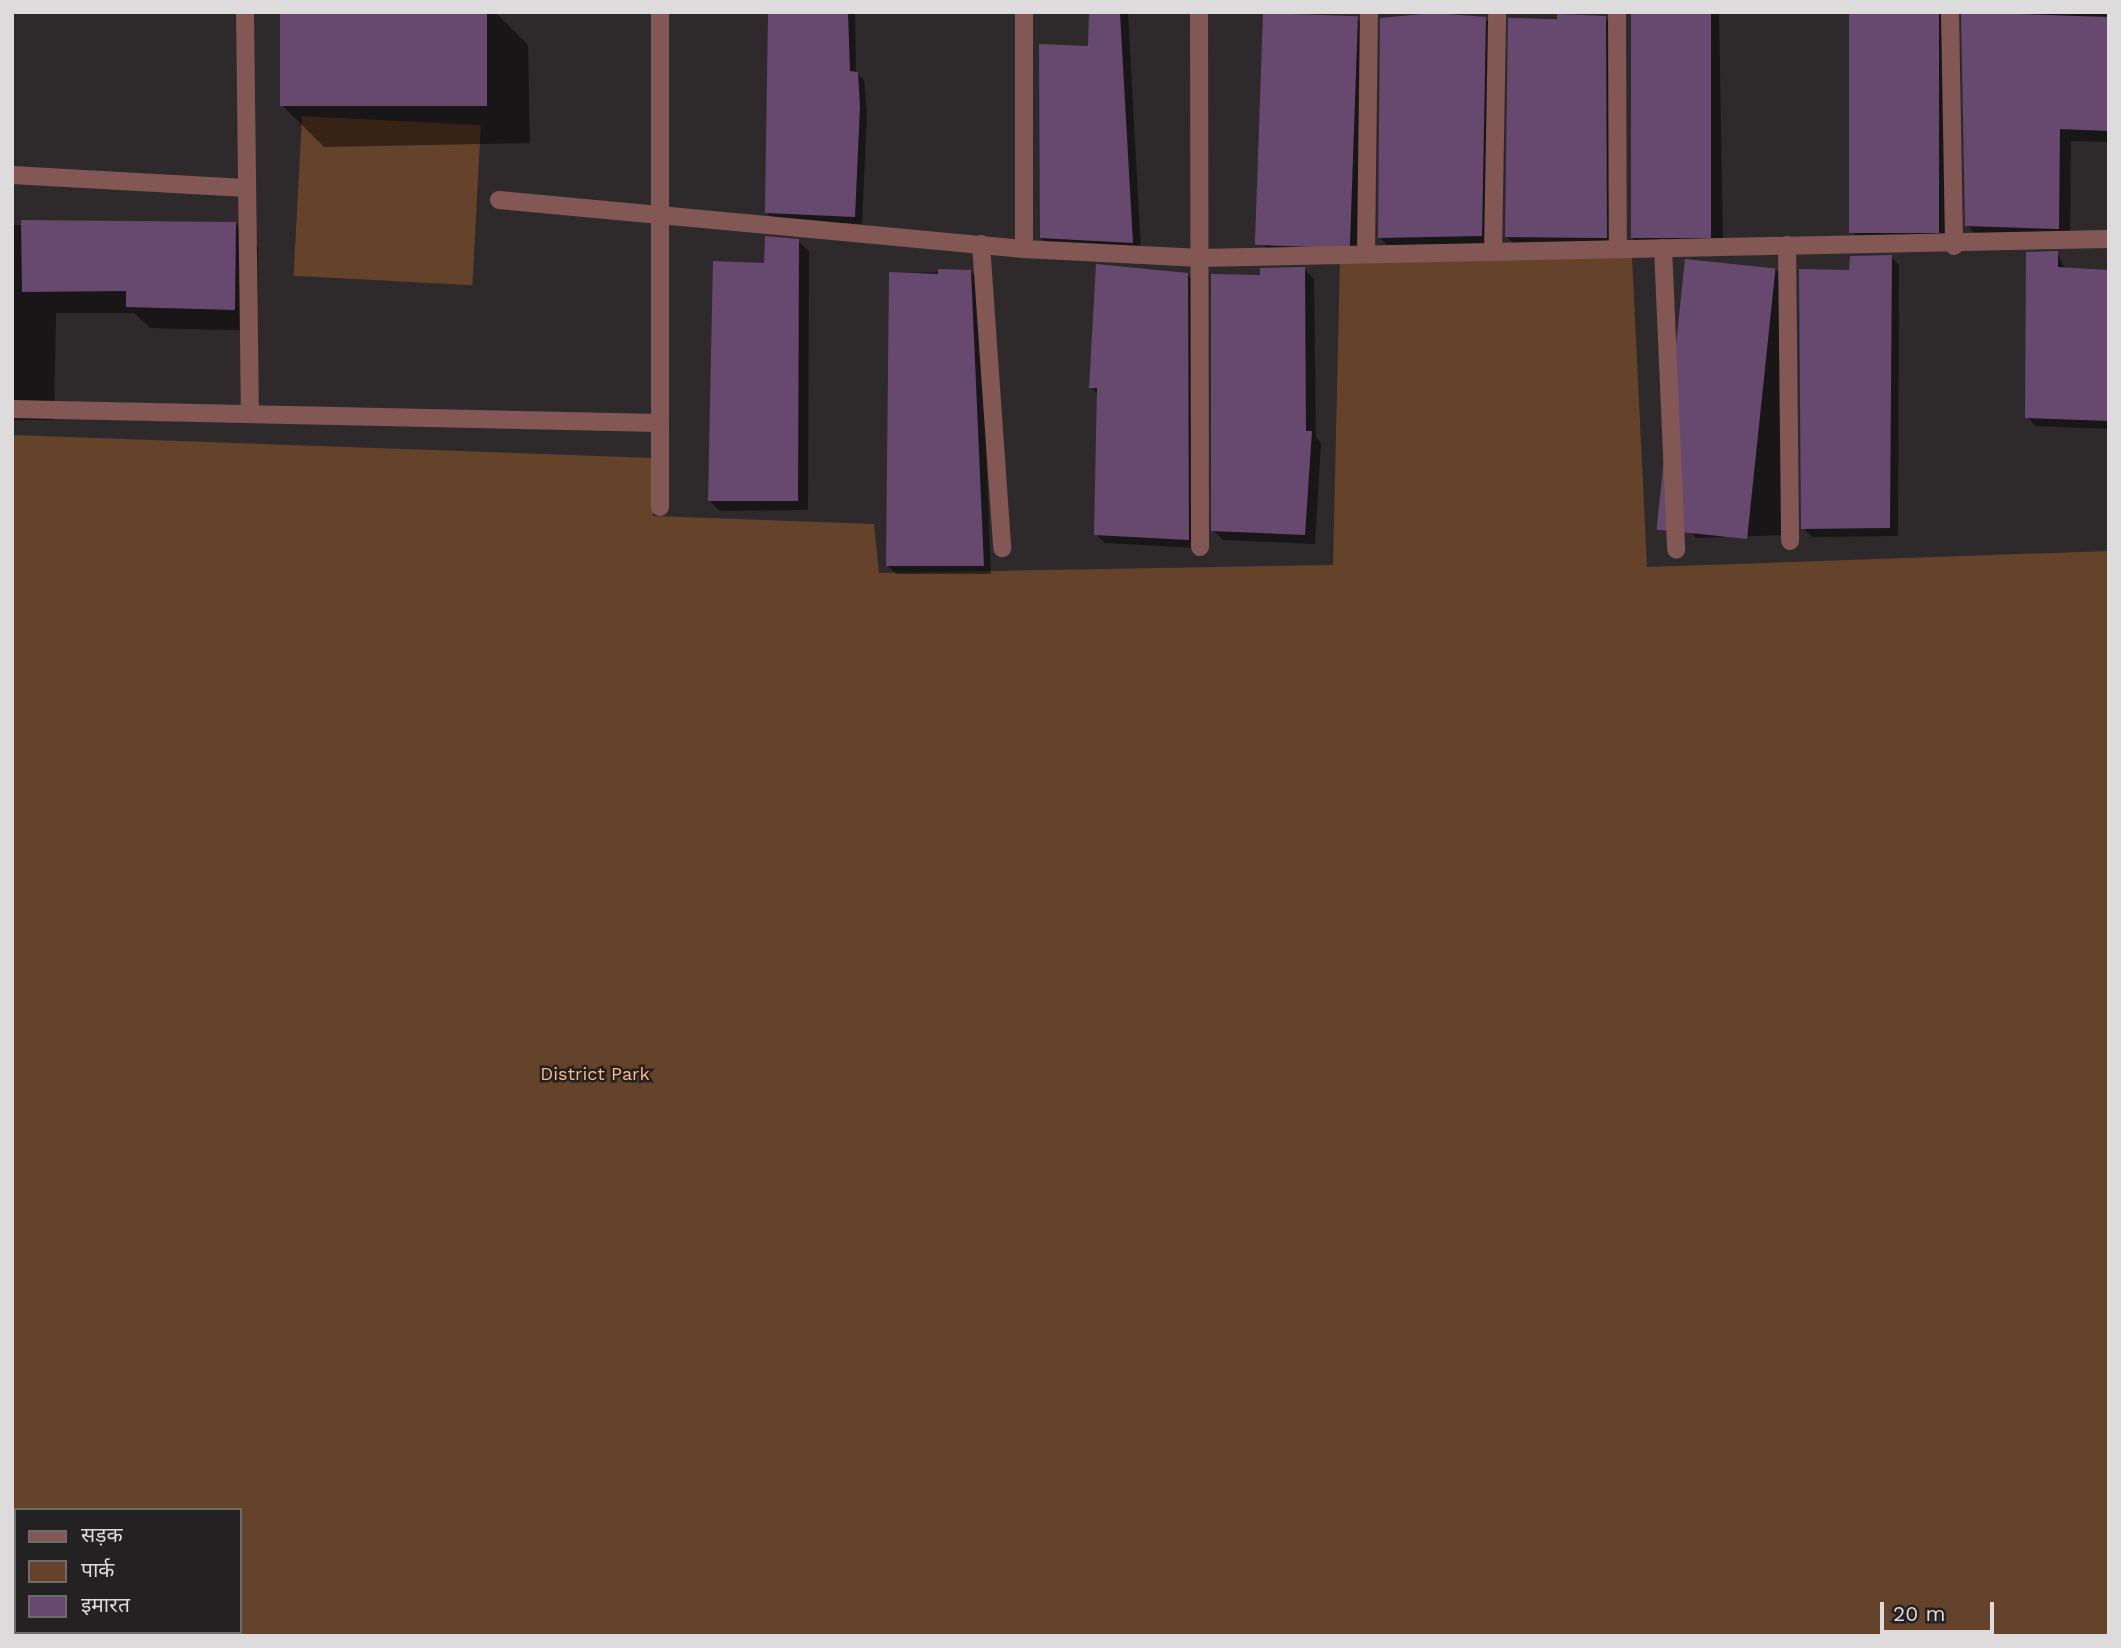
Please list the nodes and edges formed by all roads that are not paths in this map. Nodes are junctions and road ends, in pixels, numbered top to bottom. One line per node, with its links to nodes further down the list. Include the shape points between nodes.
1 (246, 12): 10 (street)
2 (660, 12): 12 (street)
3 (1024, 12): 18 (street)
4 (1199, 12): 22 (street)
5 (1369, 12): 21 (street)
6 (1497, 12): 20 (street)
7 (1617, 12): 19 (street)
8 (1950, 12): 16 (street)
9 (12, 175): 10 (street)
10 (246, 188): 24 (street)
11 (499, 200): 12 (street)
12 (664, 216): 14 (street); 25 (street)
13 (2109, 239): 16 (street)
14 (981, 244): 18 (street); 29 (street)
15 (1787, 245): 16 (street); 17 (street); 27 (street)
16 (1954, 246)
17 (1663, 247): 19 (street); 30 (street)
18 (1024, 249): 22 (street)
19 (1618, 249): 20 (street)
20 (1493, 251): 21 (street)
21 (1366, 254): 22 (street)
22 (1201, 258): 28 (street)
23 (12, 409): 24 (street)
24 (250, 412): 25 (street)
25 (659, 423): 26 (street)
26 (660, 507)
27 (1790, 541)
28 (1200, 547)
29 (1002, 548)
30 (1676, 550)

